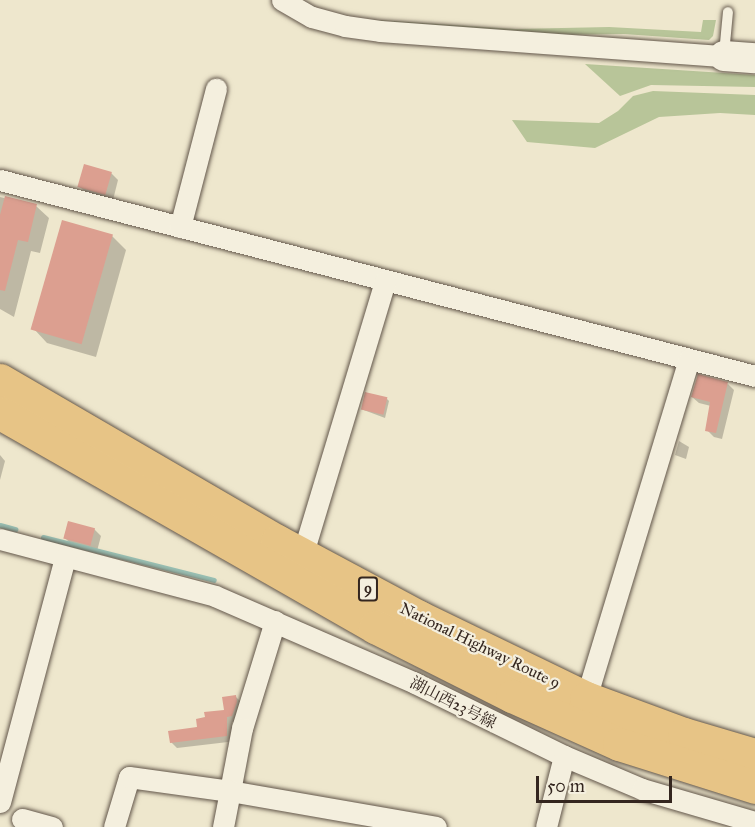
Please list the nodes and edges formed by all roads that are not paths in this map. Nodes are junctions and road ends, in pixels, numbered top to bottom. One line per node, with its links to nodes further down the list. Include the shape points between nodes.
1 (282, 0): 3 (street, via 312,16 345,26 390,32)
2 (728, 12): 3 (lane)
3 (724, 56): 4 (street)
4 (755, 58)
5 (216, 89): 7 (street)
6 (0, 180): 7 (street)
7 (180, 227): 8 (street)
8 (385, 281): 9 (street); 14 (street)
9 (689, 359): 10 (street); 17 (street)
10 (755, 376)
11 (0, 380): 14 (highway, National Highway Route 9 / 9)
12 (0, 413): 20 (highway, National Highway Route 9 / 9, via 375,627 512,696 619,744)
13 (0, 539): 15 (street, 湖山西23号線)
14 (303, 553): 17 (highway, National Highway Route 9 / 9, via 419,617)
15 (65, 556): 16 (street, 湖山西23号線, via 215,596); 22 (street)
16 (275, 621): 19 (street, 湖山西23号線, via 415,683); 21 (street, via 242,728)
17 (586, 698): 18 (highway, National Highway Route 9 / 9)
18 (755, 755)
19 (564, 756): 24 (street, 湖山西23号線, via 642,789); 29 (street)
20 (755, 787)
21 (230, 791): 26 (street, via 129,777); 27 (street); 28 (street)
22 (0, 802)
23 (22, 819): 25 (street)
24 (746, 822)
25 (52, 827)
26 (114, 827)
27 (223, 827)
28 (436, 827)
29 (546, 827)

